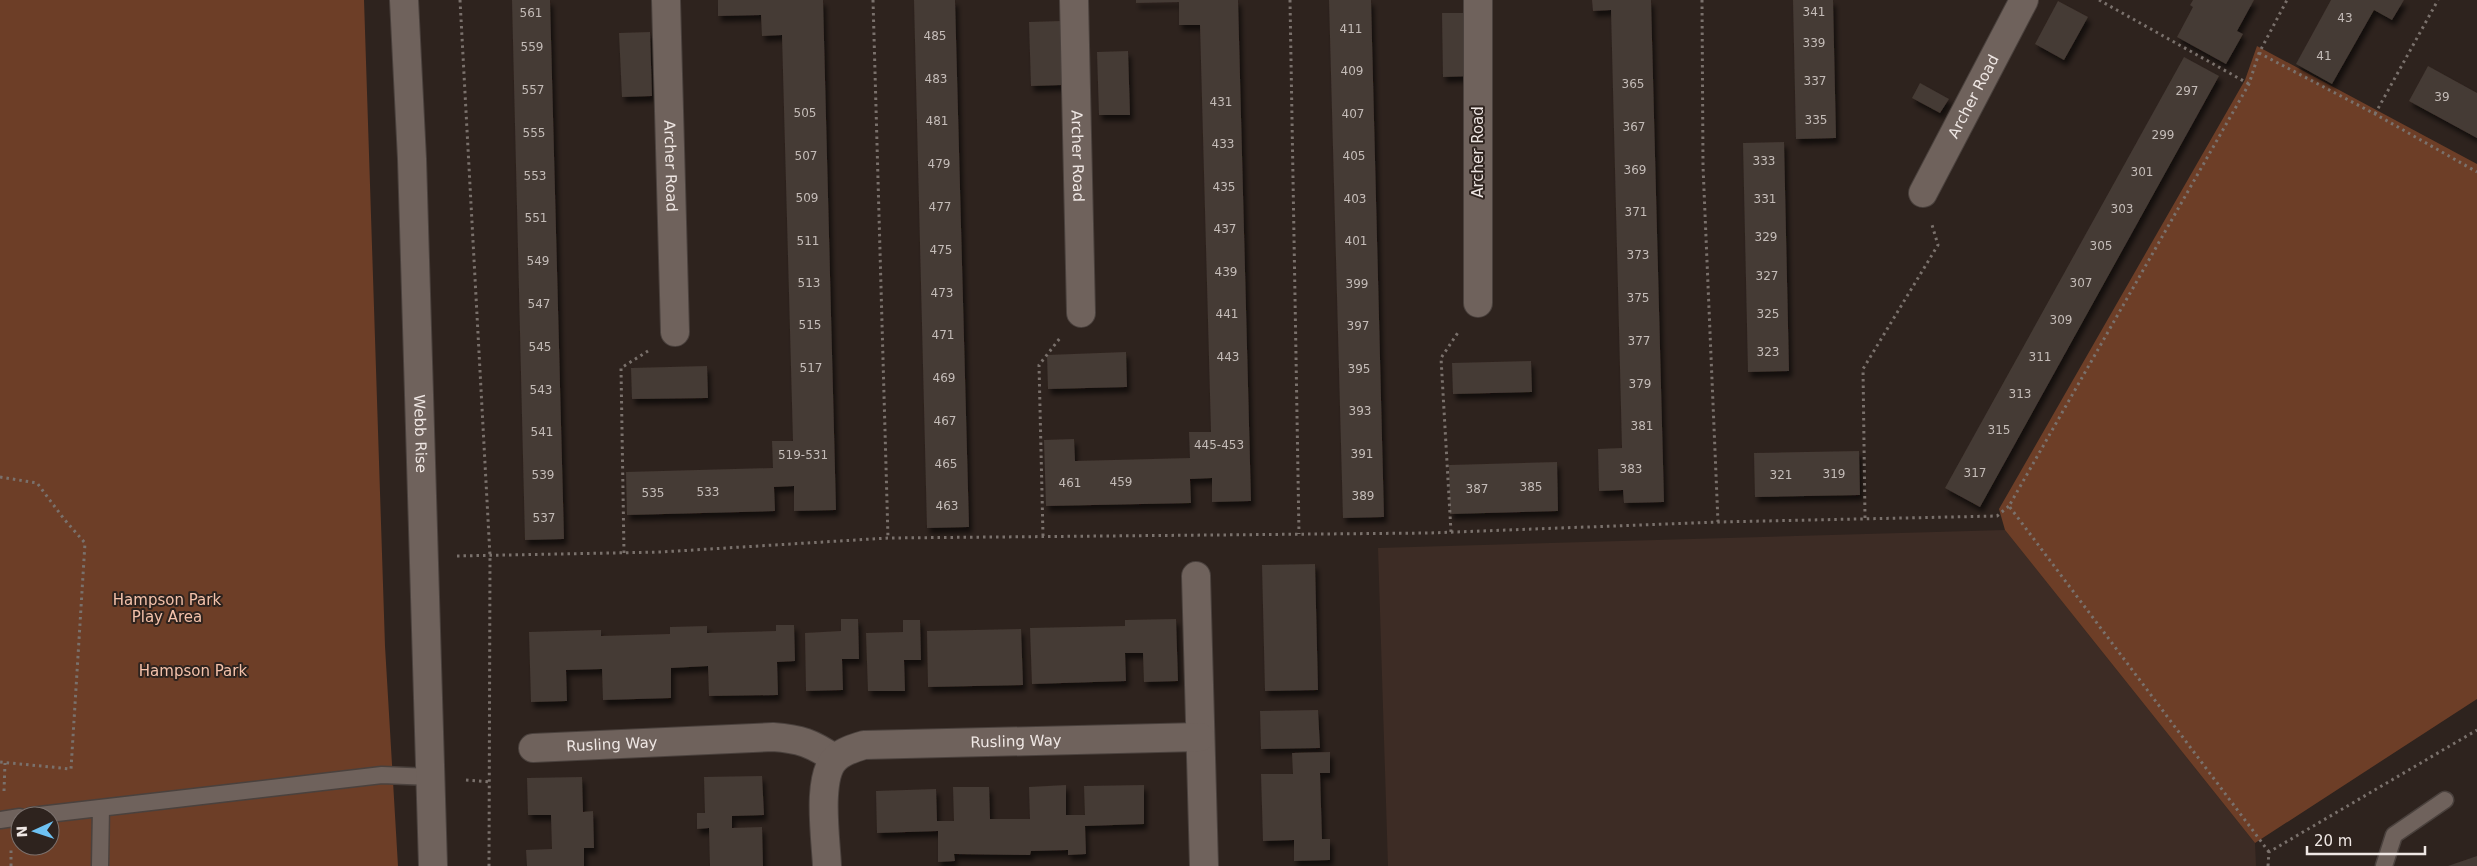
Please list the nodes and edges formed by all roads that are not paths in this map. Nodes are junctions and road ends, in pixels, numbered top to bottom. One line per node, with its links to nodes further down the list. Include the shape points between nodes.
1 (404, 0): 14 (street, Webb Rise)
2 (666, 0): 9 (street, Archer Road)
3 (1074, 0): 8 (street, Archer Road)
4 (1478, 0): 7 (street, Archer Road)
5 (2024, 0): 6 (street, Archer Road)
6 (1923, 193)
7 (1478, 303)
8 (1081, 313)
9 (675, 332)
10 (1196, 576): 11 (street)
11 (1200, 737): 13 (street, Rusling Way, via 864,745); 21 (street)
12 (533, 748): 13 (street, Rusling Way, via 773,737 799,739 817,746)
13 (835, 759): 20 (street, via 826,774 824,790)
14 (432, 777): 16 (lane, via 382,775); 19 (street, Webb Rise)
15 (2444, 800): 22 (lane, via 2394,835)
16 (101, 808): 17 (lane); 18 (lane)
17 (60, 813)
18 (100, 866)
19 (433, 866)
20 (827, 866)
21 (1204, 866)
22 (2384, 866)

